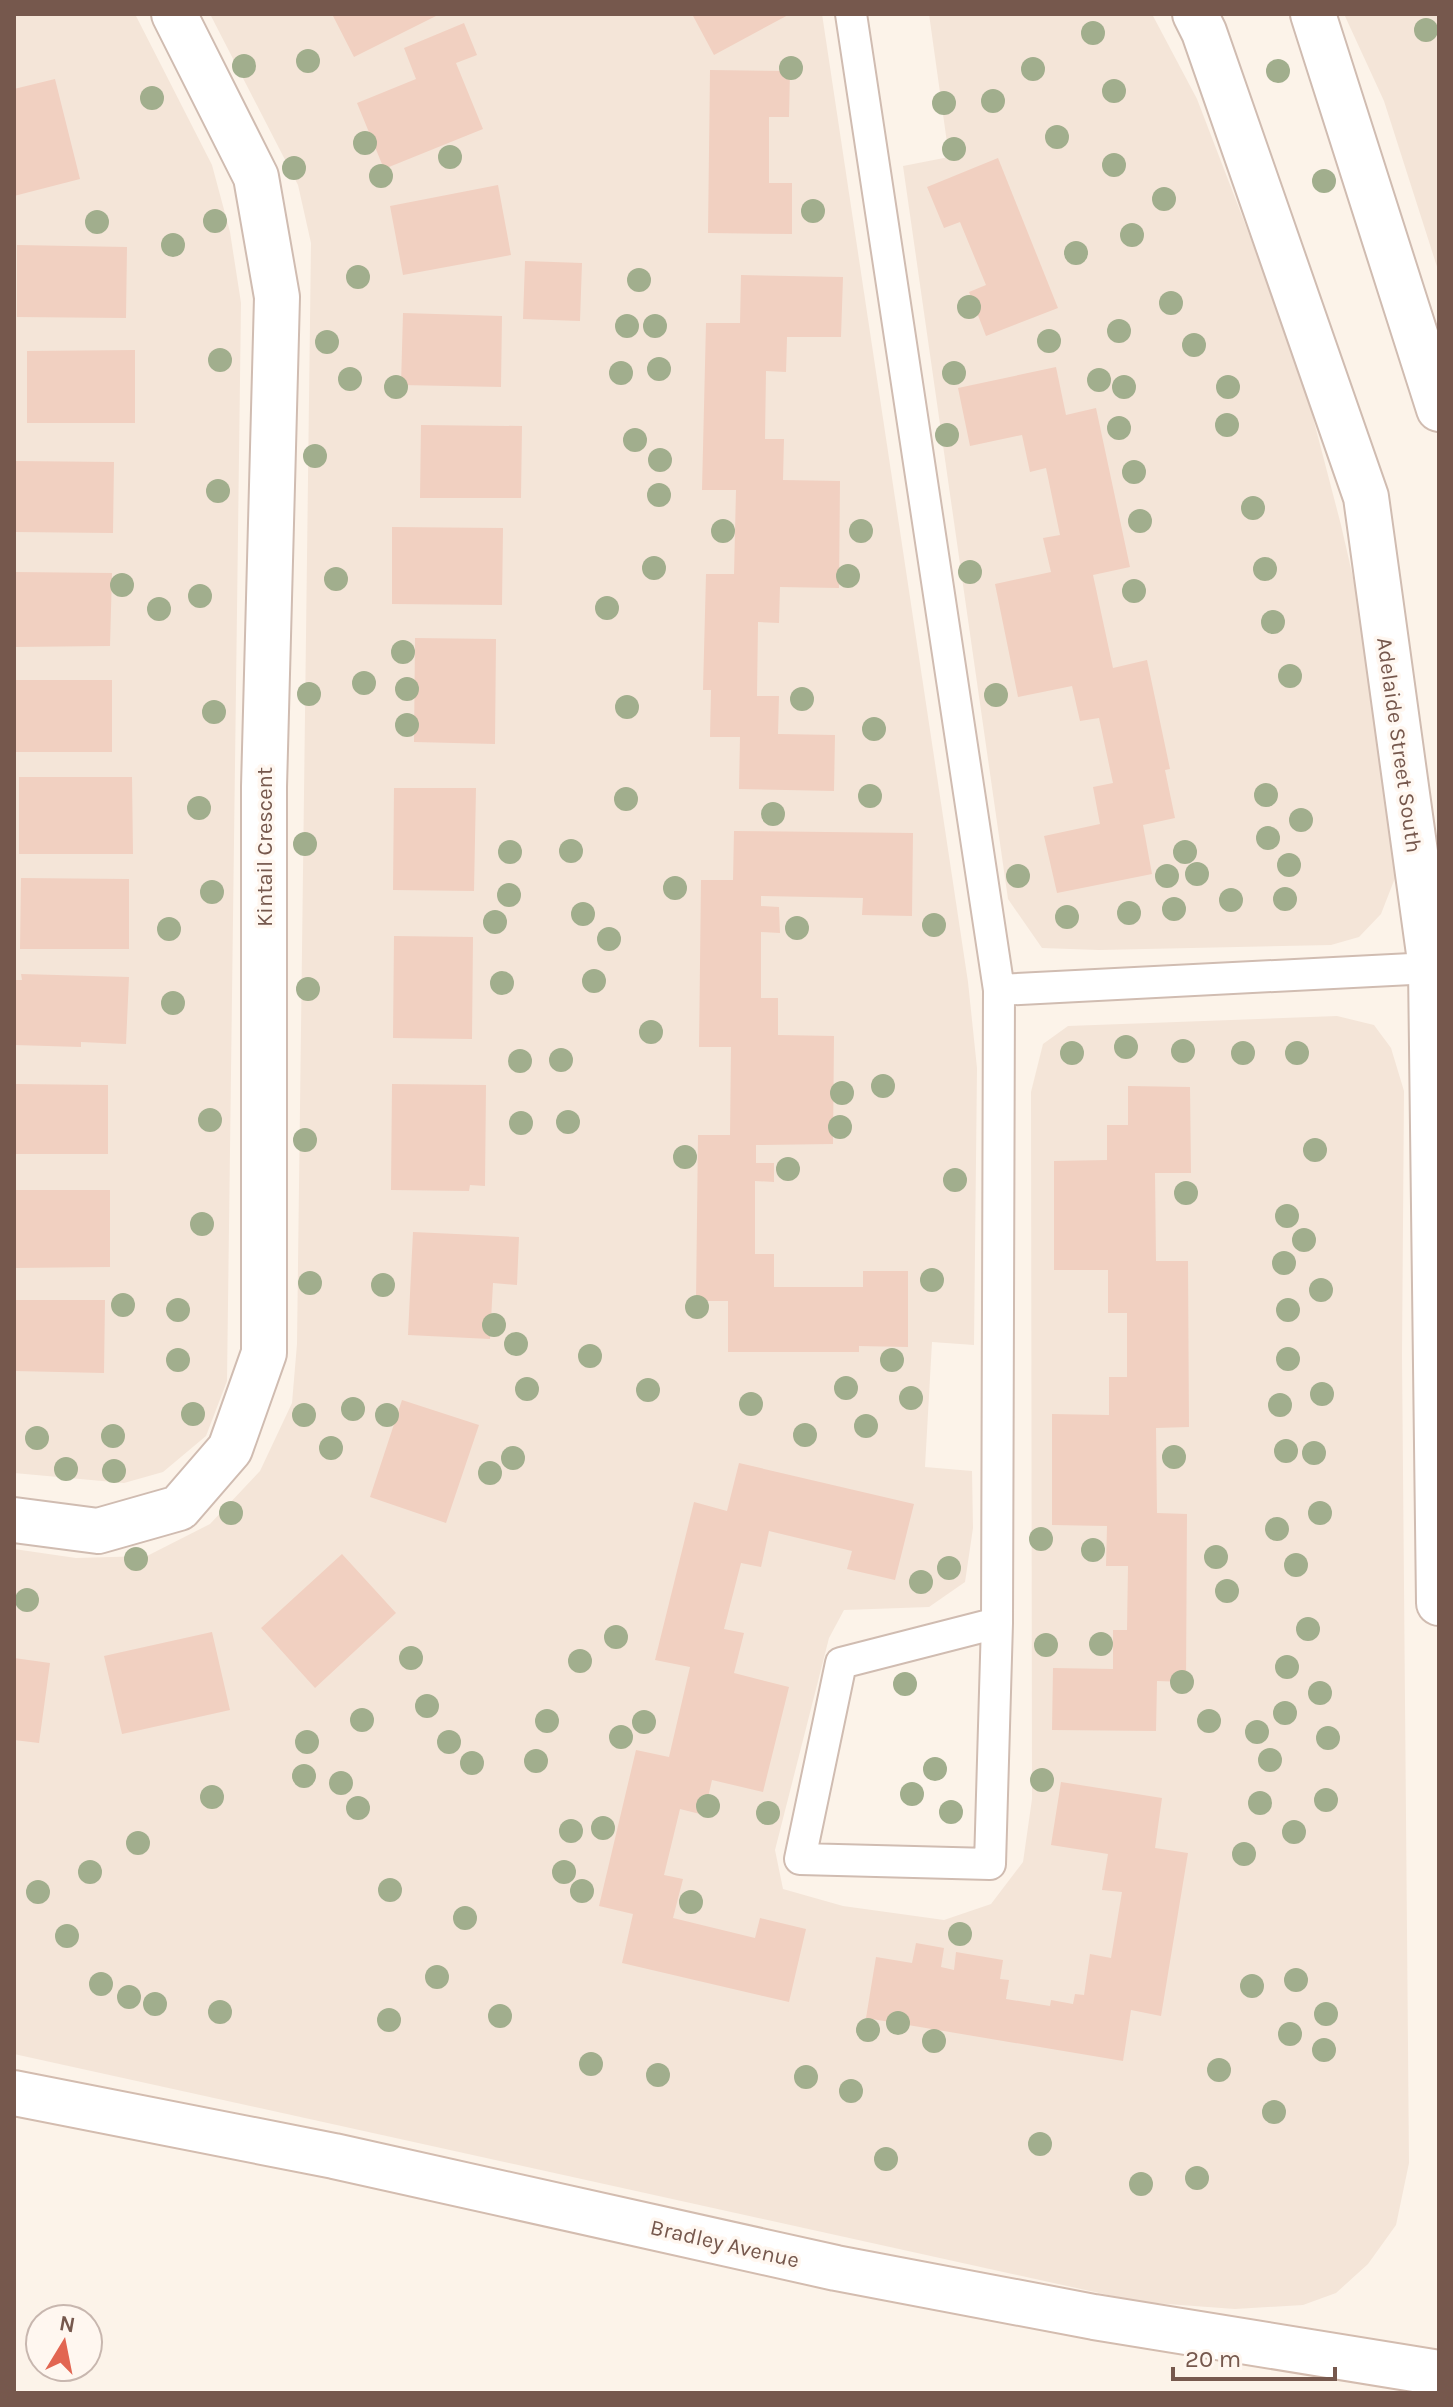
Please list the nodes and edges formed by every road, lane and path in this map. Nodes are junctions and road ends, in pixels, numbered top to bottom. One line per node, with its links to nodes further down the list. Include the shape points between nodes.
1 (174, 14): 8 (street, Kintail Crescent, via 256,177 277,297 264,787 264,1353 230,1449 179,1508 98,1531)
2 (851, 14): 7 (lane)
3 (1195, 14): 6 (street, Adelaide Street South, via 1366,497)
4 (1313, 14): 5 (street)
5 (1439, 409)
6 (1435, 968): 7 (lane); 9 (street, Adelaide Street South)
7 (999, 990): 10 (lane)
8 (14, 1520)
9 (1439, 1603)
10 (997, 1623): 10 (lane, via 990,1864 800,1859 841,1663)
11 (14, 2093): 12 (street, Bradley Avenue, via 334,2156 836,2268 1094,2317)
12 (1439, 2373)

